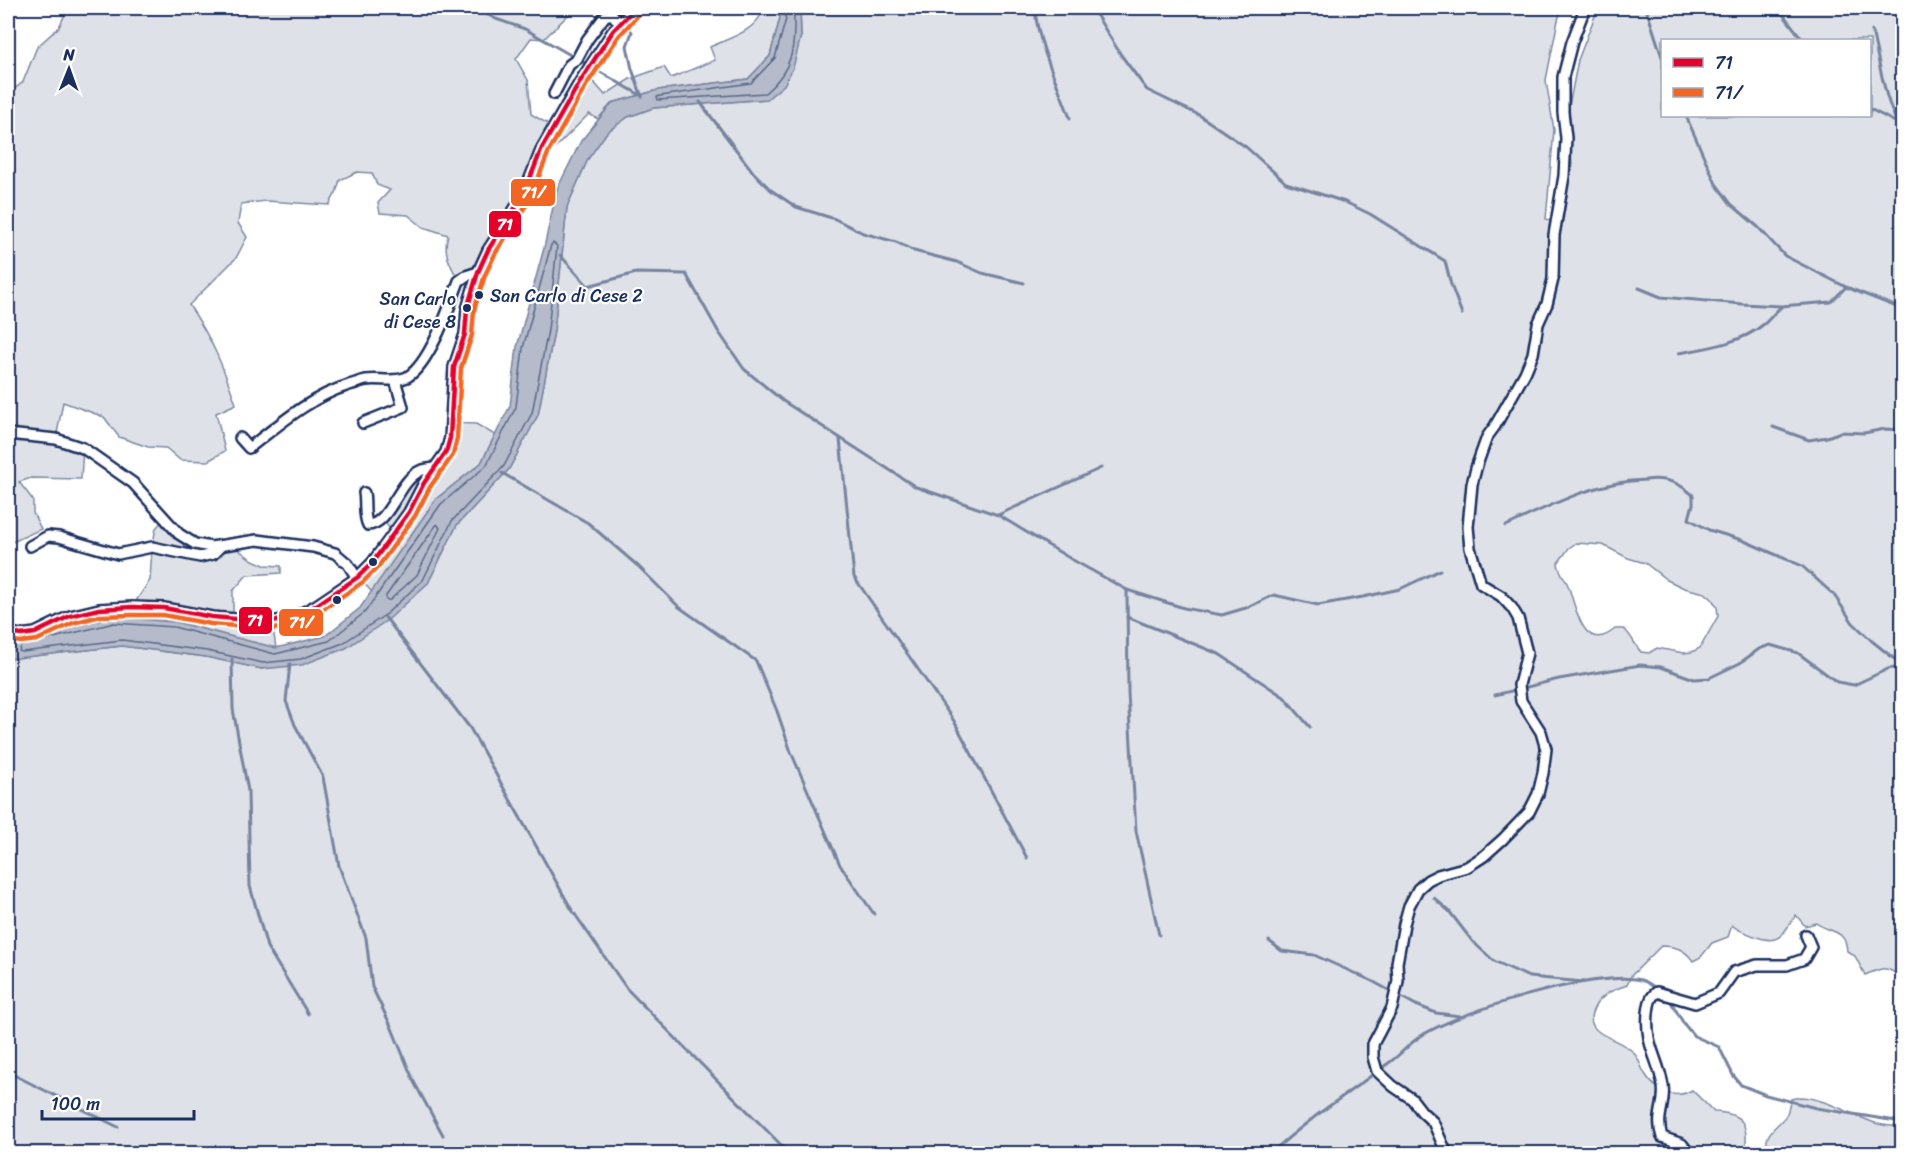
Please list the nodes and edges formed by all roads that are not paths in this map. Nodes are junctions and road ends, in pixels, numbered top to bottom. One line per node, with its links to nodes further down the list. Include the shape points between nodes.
1 (1585, 8): 17 (street, via 1563,77 1566,138 1554,234 1553,279 1533,354 1487,437 1477,465 1468,527 1470,548 1482,584 1501,596 1518,618 1527,654 1519,685 1521,702 1541,732 1546,749 1543,773 1529,812 1503,839 1467,867 1438,875 1418,889 1404,924 1392,1008 1373,1044 1377,1071 1413,1099 1433,1122)
2 (631, 10): 3 (street)
3 (620, 24): 4 (street, via 612,14 605,16 569,65); 5 (street, via 555,124 523,196)
4 (554, 94)
5 (478, 272): 6 (street, via 459,281 444,320 419,365); 10 (street, via 454,368 450,438)
6 (395, 380): 7 (street, via 403,407); 9 (street, via 367,380 326,394 303,406 249,448)
7 (363, 423)
8 (8, 434): 13 (street, via 83,448 133,483 179,534 195,544)
9 (240, 438)
10 (435, 468): 11 (street, via 411,477 373,525 366,522); 14 (street, via 409,513)
11 (364, 493)
12 (30, 546): 13 (street, via 48,536 118,554 152,547 200,557 213,554)
13 (221, 546): 14 (street, via 257,540 314,546 335,553)
14 (357, 578): 15 (street, via 293,618 272,622 132,607 80,614 35,633)
15 (8, 632)
16 (1806, 935): 18 (street, via 1811,946 1804,959 1734,972 1719,993 1695,1003 1657,992 1652,996 1647,1026 1649,1043 1663,1086 1658,1125 1662,1137 1682,1144)
17 (1447, 1154)
18 (1690, 1154)

